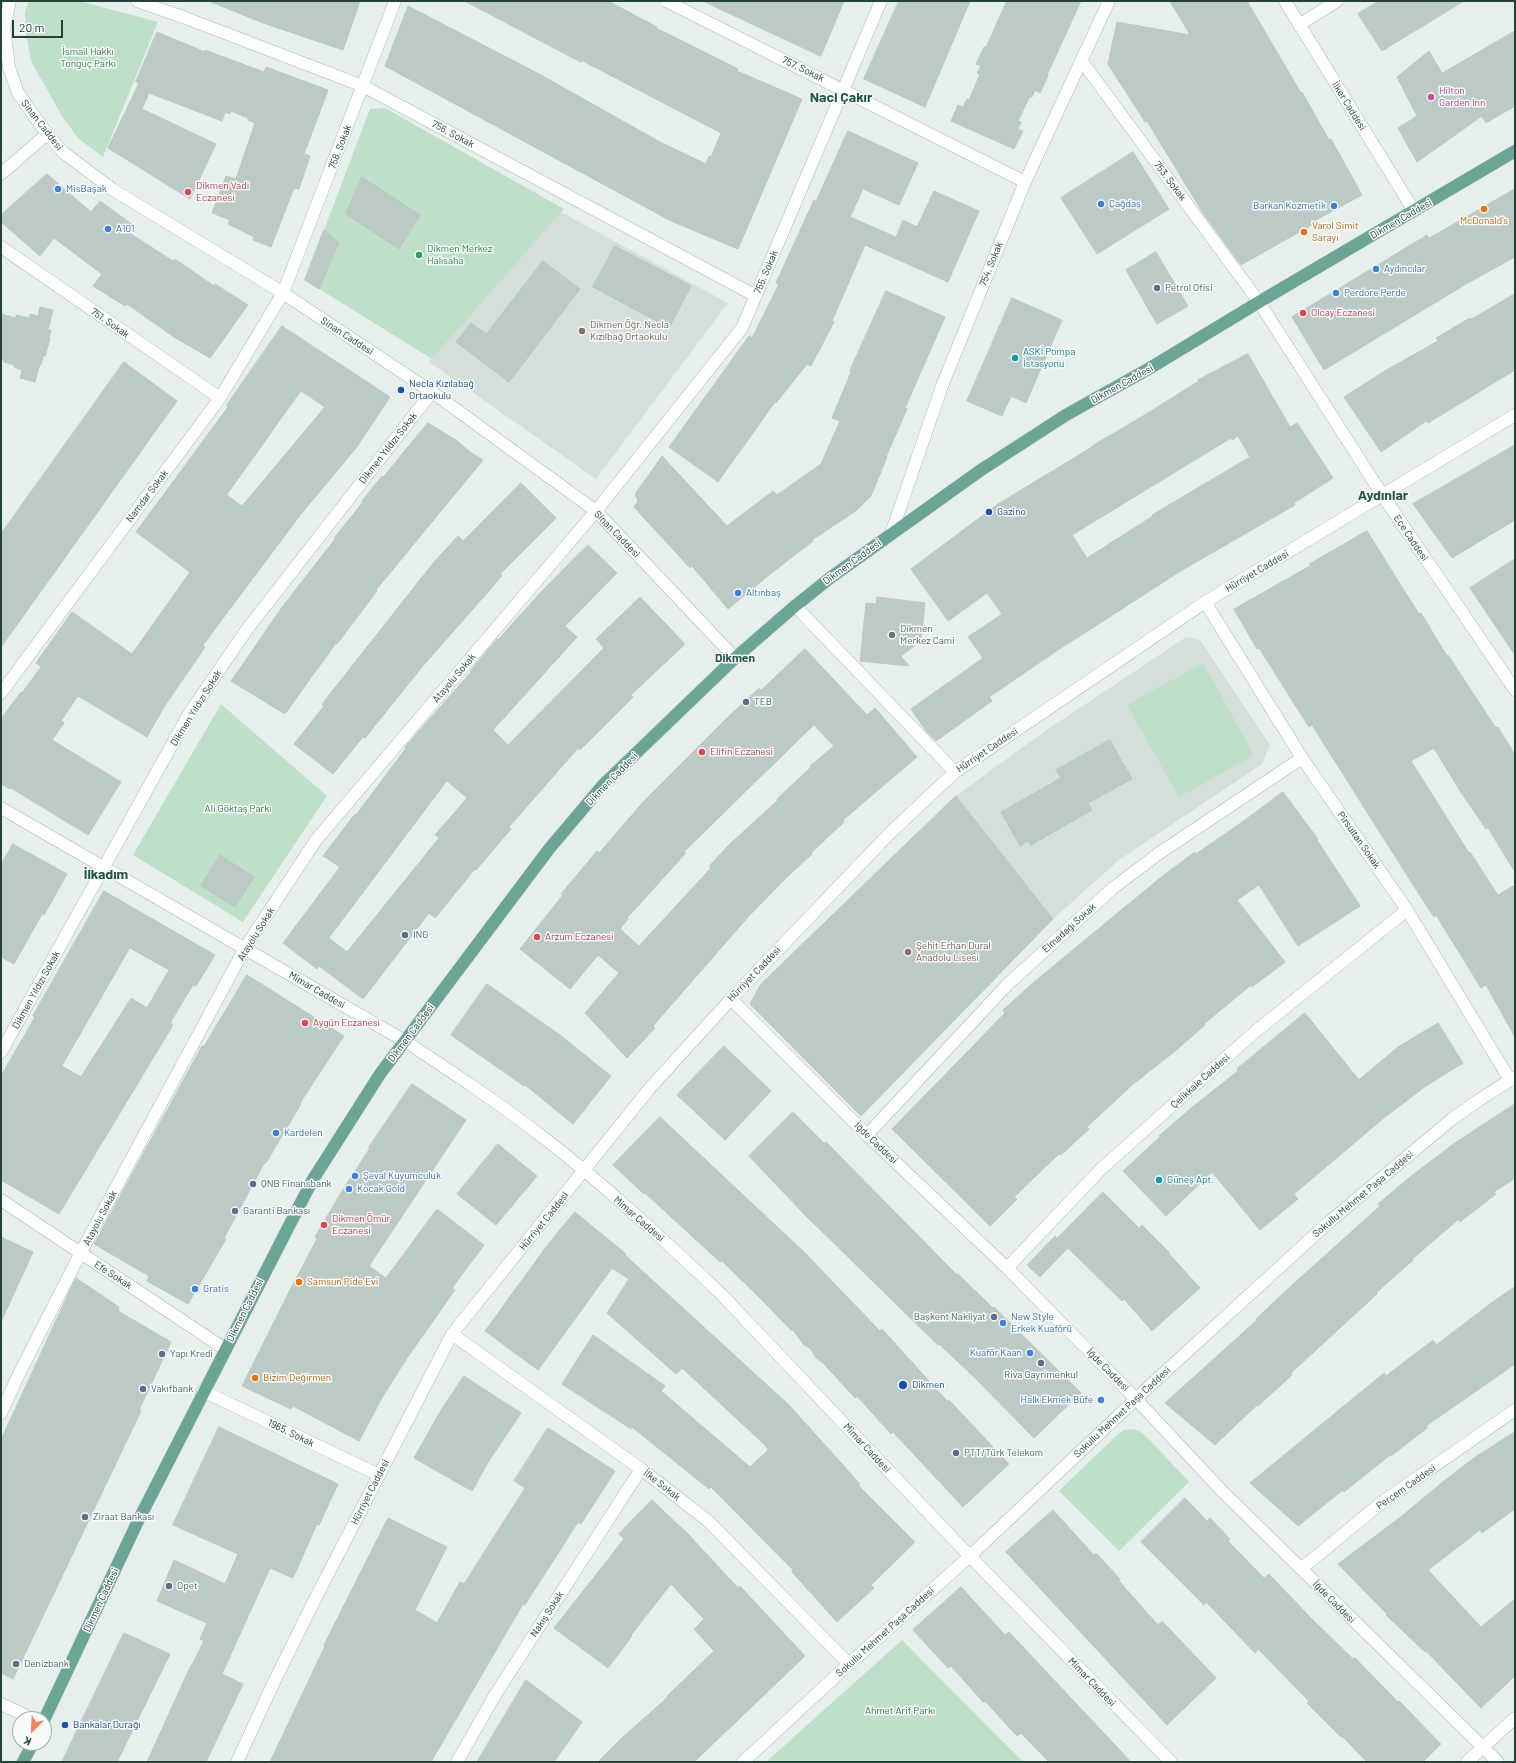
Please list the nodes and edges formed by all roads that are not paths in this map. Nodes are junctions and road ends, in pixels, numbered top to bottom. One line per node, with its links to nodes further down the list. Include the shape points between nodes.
1 (10, 1): 10 (street, Sinan Caddesi)
2 (136, 1): 12 (street, 756. Sokak, via 183,16)
3 (395, 1): 12 (street, 758. Sokak)
4 (666, 1): 13 (street, 757. Sokak)
5 (882, 1): 13 (street, 755. Sokak)
6 (1109, 1): 11 (street, 754. Sokak)
7 (1285, 1): 9 (street, İlker Caddesi)
8 (1337, 1): 9 (street)
9 (1299, 25): 18 (street, İlker Caddesi)
10 (2, 34): 14 (street, Sinan Caddesi, via 18,93)
11 (1080, 60): 17 (street, 754. Sokak); 22 (street, 753. Sokak)
12 (363, 86): 20 (street, 758. Sokak); 21 (street, 756. Sokak)
13 (844, 90): 17 (street, 757. Sokak); 21 (street, 755. Sokak)
14 (47, 134): 16 (street); 20 (street, Sinan Caddesi, via 64,153 112,189)
15 (1515, 151): 18 (main road, Dikmen Caddesi)
16 (1, 174)
17 (1025, 182): 28 (street, 754. Sokak, via 942,386)
18 (1414, 211): 22 (main road, Dikmen Caddesi)
19 (1, 247): 24 (street, 751. Sokak)
20 (283, 293): 23 (street, Sinan Caddesi); 24 (street, Namdar Sokak)
21 (756, 296): 27 (street, 755. Sokak, via 742,328)
22 (1259, 302): 26 (street, Ece Caddesi); 28 (main road, Dikmen Caddesi, via 1066,415 981,470)
23 (432, 392): 27 (street, Sinan Caddesi); 37 (street, Dikmen Yıldızı Sokak, via 248,628 189,714)
24 (220, 398): 33 (street, Namdar Sokak)
25 (1515, 415): 26 (street, Hürriyet Caddesi)
26 (1383, 496): 29 (street, Hürriyet Caddesi); 32 (street, Ece Caddesi)
27 (596, 511): 31 (street, Sinan Caddesi); 39 (street, Atayolu Sokak, via 316,840)
28 (891, 534): 30 (main road, Dikmen Caddesi)
29 (1204, 602): 34 (street, Pirsultan Sokak); 35 (street, Hürriyet Caddesi)
30 (795, 606): 31 (main road, Dikmen Caddesi); 35 (street)
31 (735, 658): 41 (main road, Dikmen Caddesi, via 598,791 548,849)
32 (1515, 689)
33 (1, 693)
34 (1302, 758): 38 (street, Pirsultan Sokak); 44 (street, Elmadağı Sokak, via 1158,854 1113,888 1008,985)
35 (954, 772): 40 (street, Hürriyet Caddesi, via 890,833)
36 (1, 808): 37 (street, Mimar Caddesi)
37 (104, 868): 39 (street, Mimar Caddesi); 42 (street, Dikmen Yıldızı Sokak)
38 (1407, 910): 43 (street, Pirsultan Sokak); 48 (street, Çelikkale Caddesi, via 1256,1031 1107,1164)
39 (245, 948): 41 (street, Mimar Caddesi); 47 (street, Atayolu Sokak)
40 (731, 999): 44 (street, İğde Caddesi); 45 (street, Hürriyet Caddesi, via 650,1088)
41 (405, 1040): 45 (street, Mimar Caddesi, via 502,1106); 50 (main road, Dikmen Caddesi, via 380,1074 312,1181)
42 (1, 1052)
43 (1513, 1079): 52 (street, Sokullu Mehmet Paşa Caddesi, via 1452,1119 1353,1201)
44 (867, 1135): 48 (street, İğde Caddesi)
45 (585, 1171): 49 (street, Hürriyet Caddesi); 57 (street, Mimar Caddesi, via 721,1294)
46 (1, 1200): 47 (street, Efe Sokak)
47 (80, 1254): 50 (street, Efe Sokak); 54 (street, Atayolu Sokak)
48 (1007, 1268): 52 (street, İğde Caddesi)
49 (452, 1334): 55 (street, İlke Sokak); 56 (street, Hürriyet Caddesi)
50 (225, 1349): 51 (main road, Dikmen Caddesi)
51 (203, 1391): 56 (street, 1965. Sokak); 62 (main road, Dikmen Caddesi)
52 (1136, 1399): 57 (street, Sokullu Mehmet Paşa Caddesi); 58 (street, İğde Caddesi, via 1222,1491)
53 (1515, 1410): 58 (street, Perçem Caddesi, via 1381,1503)
54 (1, 1413)
55 (641, 1469): 59 (street, İlke Sokak, via 707,1520); 68 (street, Nakış Sokak, via 495,1695)
56 (379, 1475): 67 (street, Hürriyet Caddesi, via 273,1684)
57 (970, 1556): 59 (street, Sokullu Mehmet Paşa Caddesi); 70 (street, Mimar Caddesi)
58 (1301, 1569): 64 (street, İğde Caddesi)
59 (849, 1664): 69 (street, Sokullu Mehmet Paşa Caddesi)
60 (1, 1704): 61 (street)
61 (16, 1711)
62 (48, 1711)
63 (1515, 1718): 64 (street)
64 (1481, 1748): 71 (street); 72 (street, İğde Caddesi)
65 (29, 1751): 66 (main road)
66 (23, 1762)
67 (237, 1762)
68 (457, 1762)
69 (743, 1762)
70 (1171, 1762)
71 (1467, 1762)
72 (1498, 1762)

